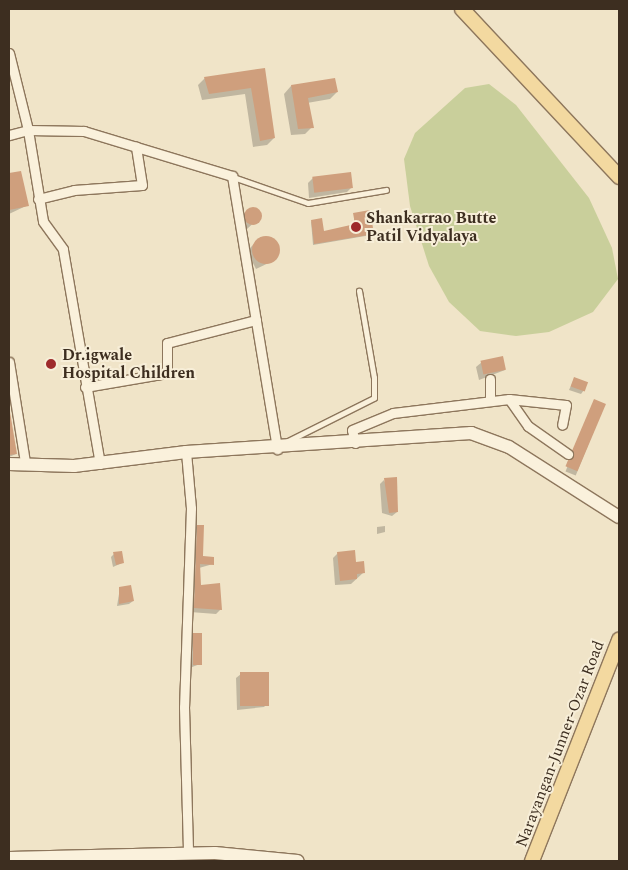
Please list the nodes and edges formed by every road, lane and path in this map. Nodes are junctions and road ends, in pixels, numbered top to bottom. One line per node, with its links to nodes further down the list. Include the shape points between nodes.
1 (462, 9): 7 (main road)
2 (9, 53): 3 (street)
3 (28, 130): 4 (street); 5 (street, via 84,131); 9 (street)
4 (9, 135)
5 (136, 146): 6 (street); 9 (street, via 142,185 74,190)
6 (232, 176): 8 (lane, via 308,203); 11 (street)
7 (619, 177)
8 (386, 190)
9 (38, 199): 14 (street, via 44,221 63,249)
10 (359, 291): 19 (lane, via 374,378 374,398)
11 (256, 320): 14 (street, via 167,343 167,373); 19 (street)
12 (9, 362): 22 (street)
13 (490, 379): 16 (street)
14 (85, 387): 24 (street)
15 (509, 399): 16 (street); 17 (street, via 566,405); 21 (street, via 528,426)
16 (490, 401): 18 (street, via 393,413 352,430)
17 (562, 425)
18 (355, 443): 19 (street); 25 (street, via 482,434)
19 (277, 448): 20 (street)
20 (186, 452): 24 (street); 27 (street, via 191,508 184,707)
21 (568, 454)
22 (25, 462): 23 (street); 24 (street, via 50,467)
23 (9, 464)
24 (100, 464)
25 (619, 517)
26 (619, 640): 30 (main road, Narayangan-Junner-Ozar Road)
27 (188, 853): 28 (street); 29 (street)
28 (9, 858)
29 (298, 861)
30 (532, 861)

